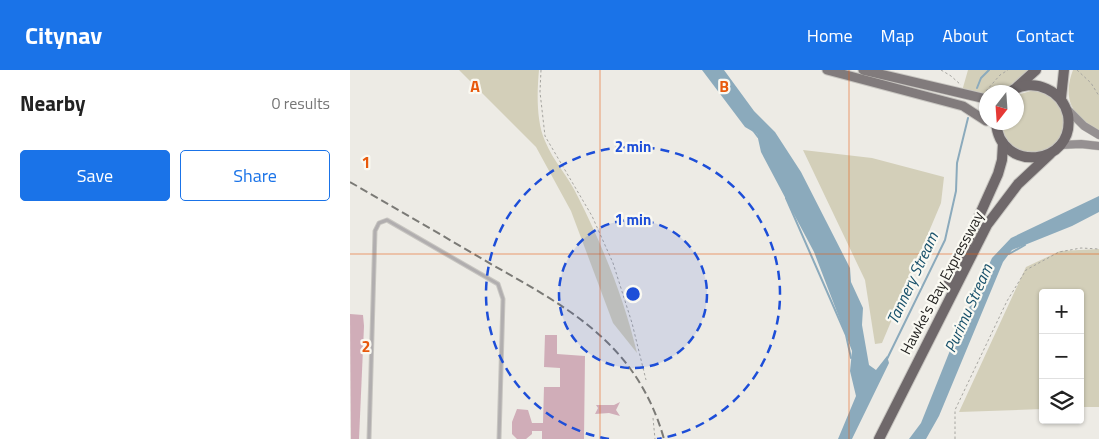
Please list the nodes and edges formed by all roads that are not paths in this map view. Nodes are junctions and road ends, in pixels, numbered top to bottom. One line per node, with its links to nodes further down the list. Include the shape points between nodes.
1 (827, 70): 9 (main road, via 963,106)
2 (863, 70): 7 (main road)
3 (1036, 70): 5 (highway)
4 (1064, 70): 8 (highway)
5 (1019, 85)
6 (1024, 86): 8 (highway, via 1049,89)
7 (979, 94)
8 (1063, 103): 12 (main road, via 1084,126); 14 (highway, via 1068,131)
9 (979, 117)
10 (994, 130): 13 (main road)
11 (998, 130): 13 (highway, Hawke's Bay Expressway)
12 (1099, 135)
13 (1001, 139): 16 (highway, via 1011,151 1025,157); 19 (highway, Hawke's Bay Expressway, via 1001,167 991,191)
14 (1060, 144): 15 (main road); 16 (highway, Hawke's Bay Expressway)
15 (1099, 146)
16 (1050, 154): 20 (highway, Hawke's Bay Expressway, via 1018,184 987,225)
17 (369, 439): 18 (lane, via 375,231 379,223 387,220 501,288)
18 (500, 439)
19 (872, 439)
20 (879, 439)

